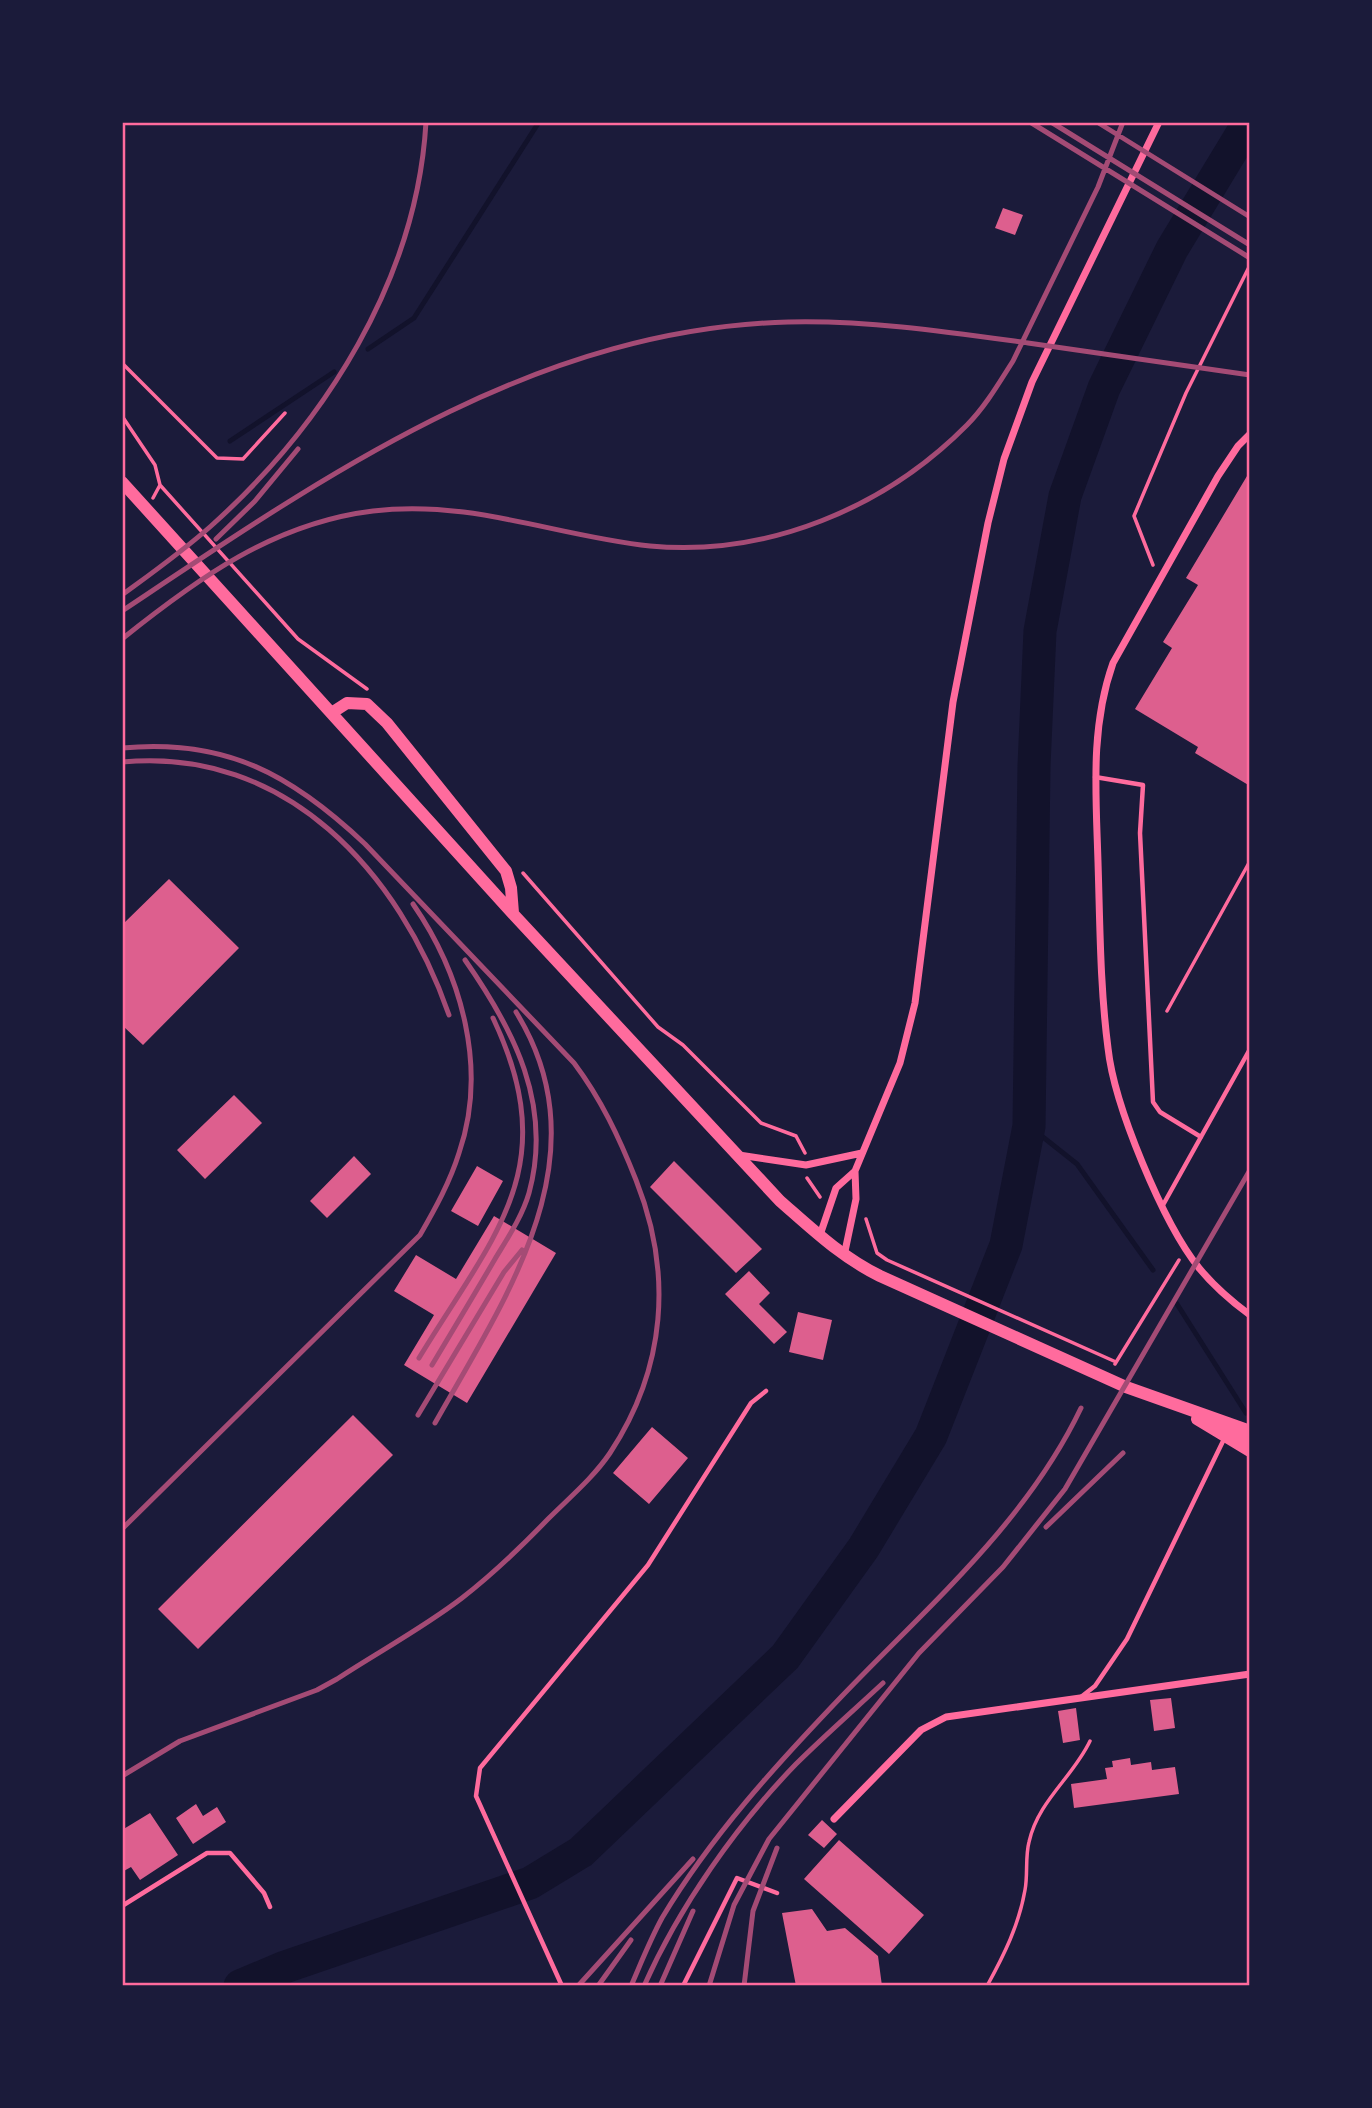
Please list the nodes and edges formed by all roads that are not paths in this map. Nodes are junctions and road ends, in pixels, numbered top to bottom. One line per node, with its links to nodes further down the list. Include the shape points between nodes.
1 (1159, 122): 9 (street, via 1038,369 1004,459 953,702 915,1003 900,1063)
2 (1250, 435): 5 (street, via 1218,476 1113,663 1096,728)
3 (122, 482): 4 (main road)
4 (333, 712): 6 (main road); 6 (main road, via 347,703 367,704 387,723 506,871)
5 (1095, 777): 8 (lane, via 1143,785 1140,845 1153,1102 1160,1112); 12 (street, via 1108,1051 1121,1106)
6 (514, 914): 10 (main road)
7 (1250, 1049): 8 (lane)
8 (1201, 1138): 12 (lane)
9 (862, 1153): 10 (street, via 806,1166); 11 (street)
10 (737, 1154): 13 (main road)
11 (855, 1171): 13 (street, via 836,1188); 14 (street)
12 (1164, 1205): 15 (street, via 1199,1269)
13 (820, 1236): 14 (main road)
14 (844, 1256): 17 (main road)
15 (1250, 1315)
16 (766, 1391): 29 (lane, via 751,1403 648,1565 480,1768 476,1796)
17 (1167, 1404): 18 (main road); 19 (main road)
18 (1197, 1419): 20 (main road); 21 (main road)
19 (1250, 1431)
20 (1225, 1436): 22 (main road); 24 (lane, via 1127,1639 1095,1686)
21 (1250, 1441)
22 (1250, 1451)
23 (1250, 1674): 24 (street)
24 (1081, 1698): 25 (street, via 946,1717 921,1730)
25 (834, 1819)
26 (777, 1893): 30 (lane, via 737,1878)
27 (122, 1906): 28 (lane, via 207,1853 230,1853 264,1893)
28 (270, 1907)
29 (562, 1986)
30 (683, 1986)

